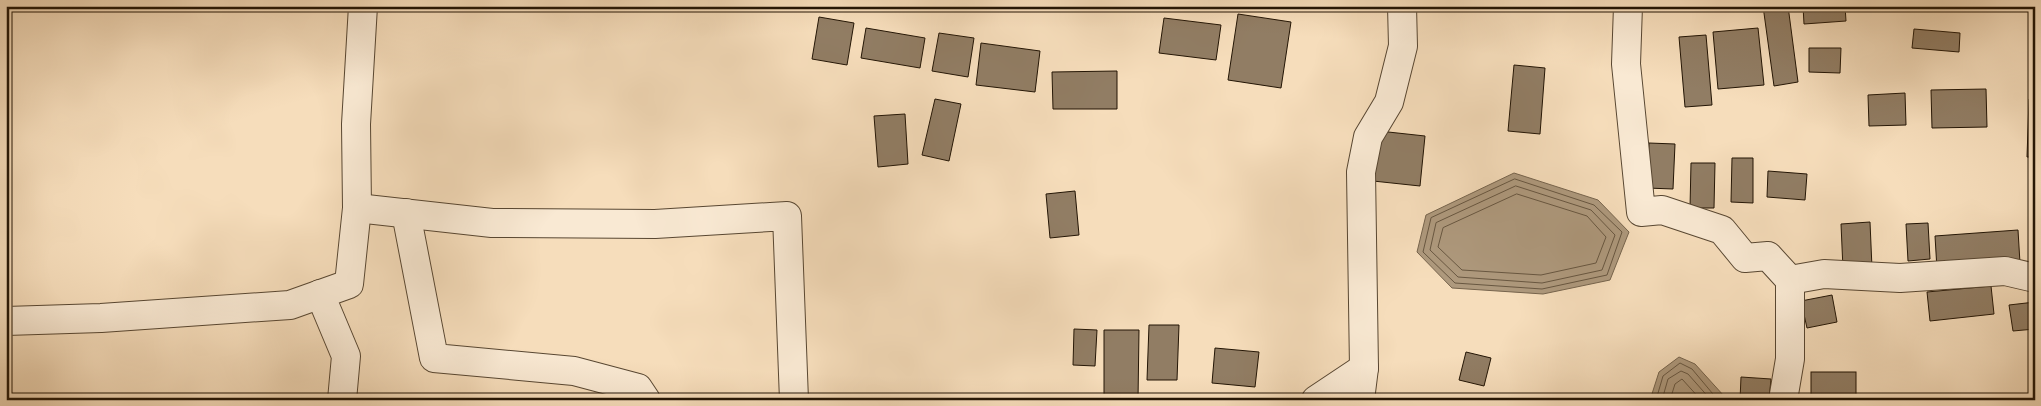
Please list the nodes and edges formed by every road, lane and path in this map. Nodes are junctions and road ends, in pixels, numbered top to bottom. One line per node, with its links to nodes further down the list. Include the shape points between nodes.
1 (363, 6): 4 (street, via 356,124)
2 (1402, 6): 10 (street, via 1401,55 1389,102 1368,137 1361,172)
3 (1628, 6): 7 (street, via 1626,64 1641,212 1662,210 1722,230 1745,258 1768,256)
4 (357, 208): 5 (street); 8 (street, via 349,284)
5 (406, 213): 12 (street, via 434,358 574,371 638,388); 13 (street, via 492,223 655,224 787,216)
6 (2035, 278): 7 (street, via 2005,271 1900,278 1824,274)
7 (1790, 280): 16 (street, via 1790,359)
8 (320, 294): 9 (street, via 290,305); 11 (street, via 346,356)
9 (6, 321)
10 (1364, 368): 14 (street); 15 (street)
11 (342, 400)
12 (646, 400)
13 (794, 400)
14 (1316, 400)
15 (1360, 400)
16 (1783, 400)

